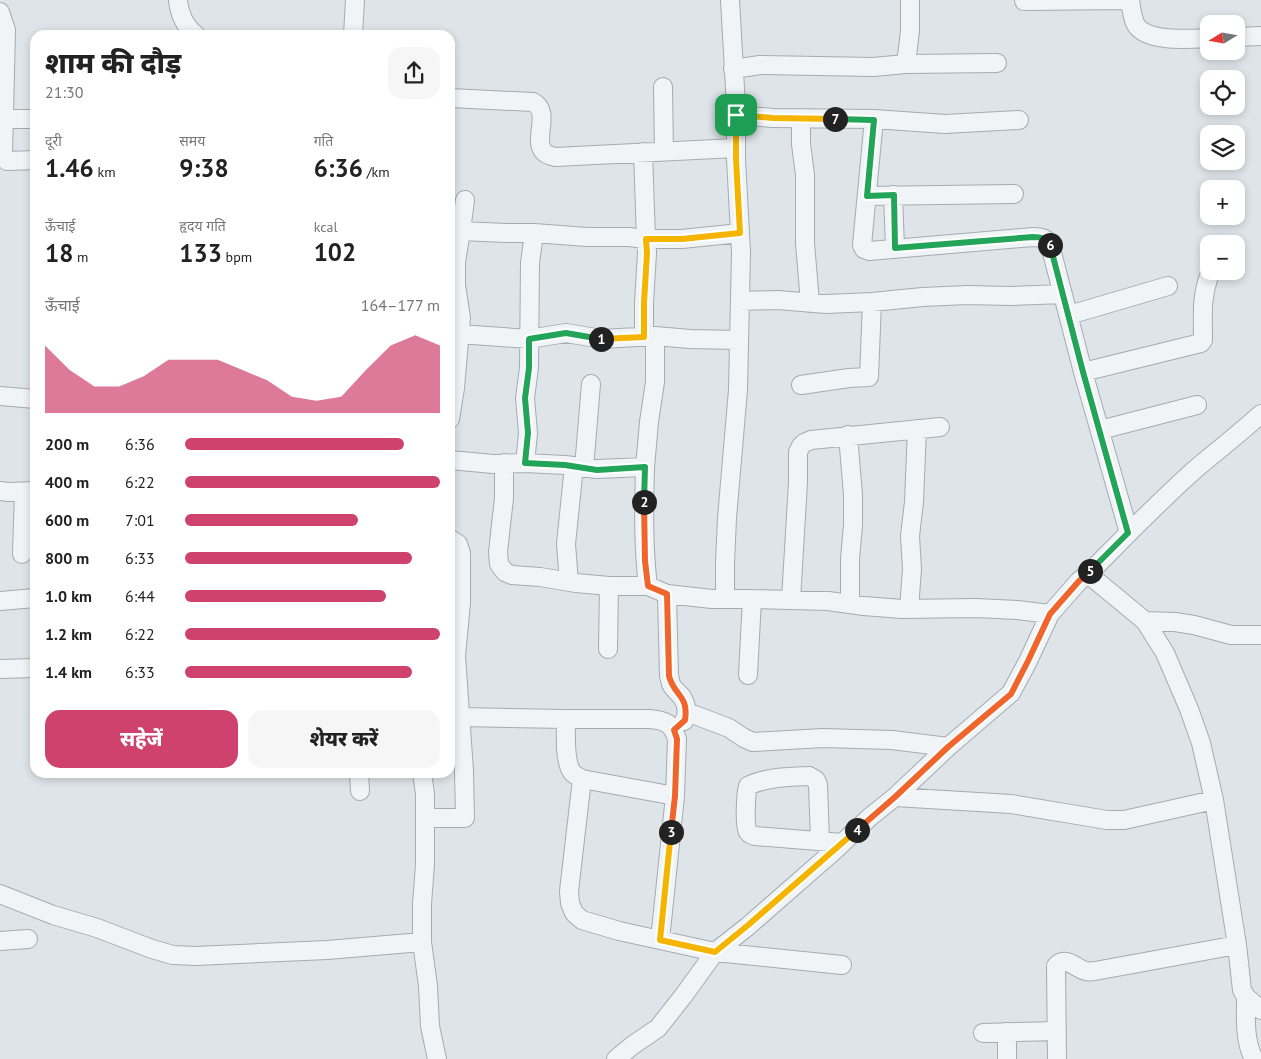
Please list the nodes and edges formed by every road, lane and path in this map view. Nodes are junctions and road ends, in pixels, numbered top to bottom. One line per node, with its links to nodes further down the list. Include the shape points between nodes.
1 (178, 0): 8 (street, via 183,19)
2 (355, 0): 9 (street)
3 (730, 0): 15 (street)
4 (910, 0): 14 (street)
5 (1129, 0): 6 (street); 12 (street, via 1136,24 1145,34)
6 (1024, 1)
7 (0, 12): 19 (street, via 6,30)
8 (191, 30)
9 (353, 30)
10 (1261, 36): 11 (street)
11 (1245, 37)
12 (1200, 38)
13 (997, 63): 14 (street)
14 (906, 64): 15 (street, via 874,67 760,65)
15 (733, 69): 18 (street)
16 (663, 87): 26 (street)
17 (455, 98): 25 (street, via 538,104 542,149 555,157)
18 (736, 115): 21 (street); 24 (street)
19 (4, 119): 20 (street); 27 (street, via 3,154 8,161)
20 (30, 119)
21 (801, 119): 22 (street); 42 (street)
22 (874, 120): 23 (street, via 945,124); 30 (street)
23 (1019, 120)
24 (736, 148): 26 (street); 34 (street)
25 (643, 152): 26 (street); 35 (street)
26 (664, 152)
27 (30, 160)
28 (1014, 194): 29 (street)
29 (894, 195): 30 (street); 36 (street)
30 (867, 196): 36 (street, via 864,249)
31 (465, 200): 32 (street)
32 (461, 231): 33 (street); 44 (street, via 456,262)
33 (534, 233): 35 (street); 46 (street, via 530,264)
34 (740, 233): 35 (street); 40 (street)
35 (646, 239): 45 (street, via 644,303)
36 (895, 248): 39 (street, via 1041,237 1050,245)
37 (1207, 280): 48 (street, via 1203,298 1201,343)
38 (1168, 286): 43 (street)
39 (1063, 294): 41 (street, via 931,296); 43 (street)
40 (740, 302): 42 (street, via 778,300); 47 (street)
41 (872, 302): 42 (street); 50 (street, via 869,377)
42 (810, 303)
43 (1069, 315): 48 (street)
44 (460, 334): 46 (street); 51 (street)
45 (649, 337): 46 (street, via 602,339 566,333); 47 (street); 64 (street, via 654,382)
46 (529, 339): 62 (street)
47 (739, 340): 76 (street)
48 (1083, 372): 58 (street)
49 (590, 384): 63 (street)
50 (800, 384)
51 (455, 388)
52 (0, 396): 53 (street)
53 (30, 399)
54 (1197, 405): 58 (street)
55 (1261, 414): 67 (street, via 1199,466)
56 (940, 427): 57 (street)
57 (917, 429): 59 (street); 81 (street)
58 (1100, 430): 67 (street)
59 (848, 435): 78 (street, via 811,440 798,452); 80 (street, via 853,510)
60 (455, 460): 61 (street)
61 (504, 463): 62 (street); 71 (street, via 499,564 512,575)
62 (525, 463): 63 (street)
63 (579, 467): 64 (street, via 597,470); 71 (street, via 566,544)
64 (645, 467): 73 (street)
65 (0, 491): 66 (street)
66 (29, 492): 69 (street)
67 (1128, 533): 70 (street)
68 (455, 542): 90 (street, via 461,553 456,656)
69 (22, 554)
70 (1088, 574): 82 (street); 83 (street)
71 (569, 582): 72 (street)
72 (609, 586): 73 (street); 85 (street)
73 (648, 586): 74 (street)
74 (667, 594): 76 (street); 89 (street, via 669,676)
75 (30, 598): 79 (street)
76 (725, 599): 77 (street)
77 (752, 599): 78 (street); 88 (street)
78 (791, 600): 80 (street)
79 (0, 601)
80 (850, 604): 81 (street)
81 (909, 609): 82 (street, via 976,608)
82 (1050, 614): 93 (street, via 1011,694)
83 (1145, 621): 84 (street, via 1194,625 1231,635); 100 (street, via 1165,653 1189,709 1201,743)
84 (1261, 635)
85 (608, 649)
86 (30, 668): 87 (street)
87 (0, 669)
88 (748, 675)
89 (687, 712): 92 (street, via 685,720); 93 (street, via 728,728 752,742 823,738 892,740)
90 (461, 717): 91 (street); 101 (street, via 465,818)
91 (566, 719): 92 (street, via 649,718 662,720); 96 (street, via 567,756 573,773)
92 (674, 730): 98 (street, via 677,739)
93 (948, 747): 99 (street)
94 (359, 778): 97 (street)
95 (423, 778): 101 (street)
96 (582, 779): 98 (street); 106 (street, via 569,891 574,913 582,920)
97 (360, 791)
98 (675, 796): 106 (street)
99 (895, 797): 100 (street, via 1011,804 1107,820 1124,820); 103 (street)
100 (1214, 800): 109 (street)
101 (425, 818): 108 (street)
102 (820, 841): 102 (street, via 751,835 746,828 748,786 776,778 813,778 818,785); 103 (street)
103 (842, 843): 110 (street)
104 (0, 894): 108 (street, via 173,955 327,950)
105 (28, 939): 107 (street)
106 (660, 940): 110 (street)
107 (0, 941)
108 (422, 942): 117 (street, via 430,1026)
109 (1237, 945): 112 (street, via 1240,981); 114 (street, via 1095,971 1086,971 1063,961 1056,966)
110 (715, 952): 111 (street); 118 (street, via 658,1028)
111 (842, 965)
112 (1246, 997): 113 (street); 121 (street, via 1247,1033)
113 (1261, 1010)
114 (1057, 1031): 115 (street); 120 (street)
115 (1007, 1032): 116 (street); 119 (street)
116 (983, 1033)
117 (438, 1059)
118 (616, 1059)
119 (1007, 1059)
120 (1058, 1059)
121 (1254, 1059)

